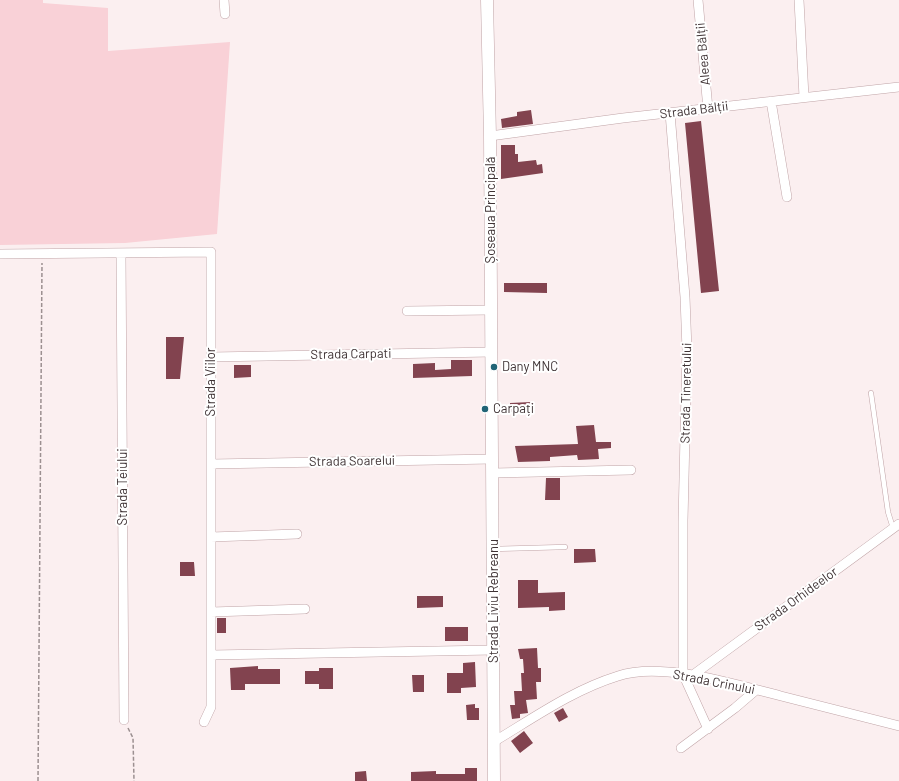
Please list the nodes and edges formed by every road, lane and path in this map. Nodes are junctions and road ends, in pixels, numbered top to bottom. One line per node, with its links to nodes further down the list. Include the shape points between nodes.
1 (224, 0): 5 (street)
2 (487, 0): 11 (main road, Șoseaua Principală)
3 (698, 0): 9 (street, Aleea Bălții)
4 (799, 0): 7 (street)
5 (225, 14)
6 (899, 87): 7 (street, Strada Bălții)
7 (804, 97): 8 (street, Strada Bălții)
8 (771, 101): 9 (street, Strada Bălții); 12 (street)
9 (708, 108): 10 (street, Strada Bălții)
10 (670, 113): 11 (street, Strada Bălții); 35 (street, Strada Tineretului, via 686,335)
11 (490, 136): 16 (main road, Șoseaua Principală)
12 (787, 197)
13 (0, 254): 14 (street, Strada Viilor)
14 (42, 254): 15 (street, Strada Viilor); 44 (path)
15 (121, 254): 19 (street, Strada Viilor, via 211,252); 38 (street, Strada Teiului)
16 (492, 310): 17 (street); 18 (main road, Șoseaua Principală)
17 (407, 311)
18 (492, 352): 19 (street, Strada Carpati); 21 (main road, Șoseaua Principală)
19 (211, 356): 23 (street, Strada Viilor)
20 (871, 393): 26 (lane, via 888,512)
21 (492, 420): 22 (main road, Strada Liviu Rebreanu)
22 (492, 459): 23 (street, Strada Soarelui); 25 (main road, Strada Liviu Rebreanu)
23 (211, 464): 28 (street, Strada Viilor)
24 (631, 470): 25 (street)
25 (493, 473): 30 (main road, Strada Liviu Rebreanu)
26 (896, 526): 36 (street, Strada Orhideelor)
27 (297, 534): 28 (street)
28 (211, 537): 32 (street, Strada Viilor)
29 (565, 547): 30 (lane)
30 (493, 549): 33 (main road, Strada Liviu Rebreanu)
31 (306, 609): 32 (street)
32 (211, 612): 34 (street, Strada Viilor)
33 (494, 650): 34 (street); 42 (main road, Strada Liviu Rebreanu)
34 (211, 655): 39 (street, Strada Viilor, via 211,707)
35 (683, 674): 36 (street, Strada Crinului); 41 (street); 42 (street, Strada Crinului, via 635,672 618,675 566,698)
36 (693, 675): 37 (street, Strada Crinului)
37 (756, 690): 40 (street, Strada Crinului); 41 (street)
38 (124, 720): 45 (path, via 133,738)
39 (204, 722)
40 (899, 726)
41 (708, 729): 43 (street)
42 (495, 741): 46 (main road, Strada Liviu Rebreanu)
43 (681, 748)
44 (38, 781)
45 (134, 781)
46 (494, 781)

